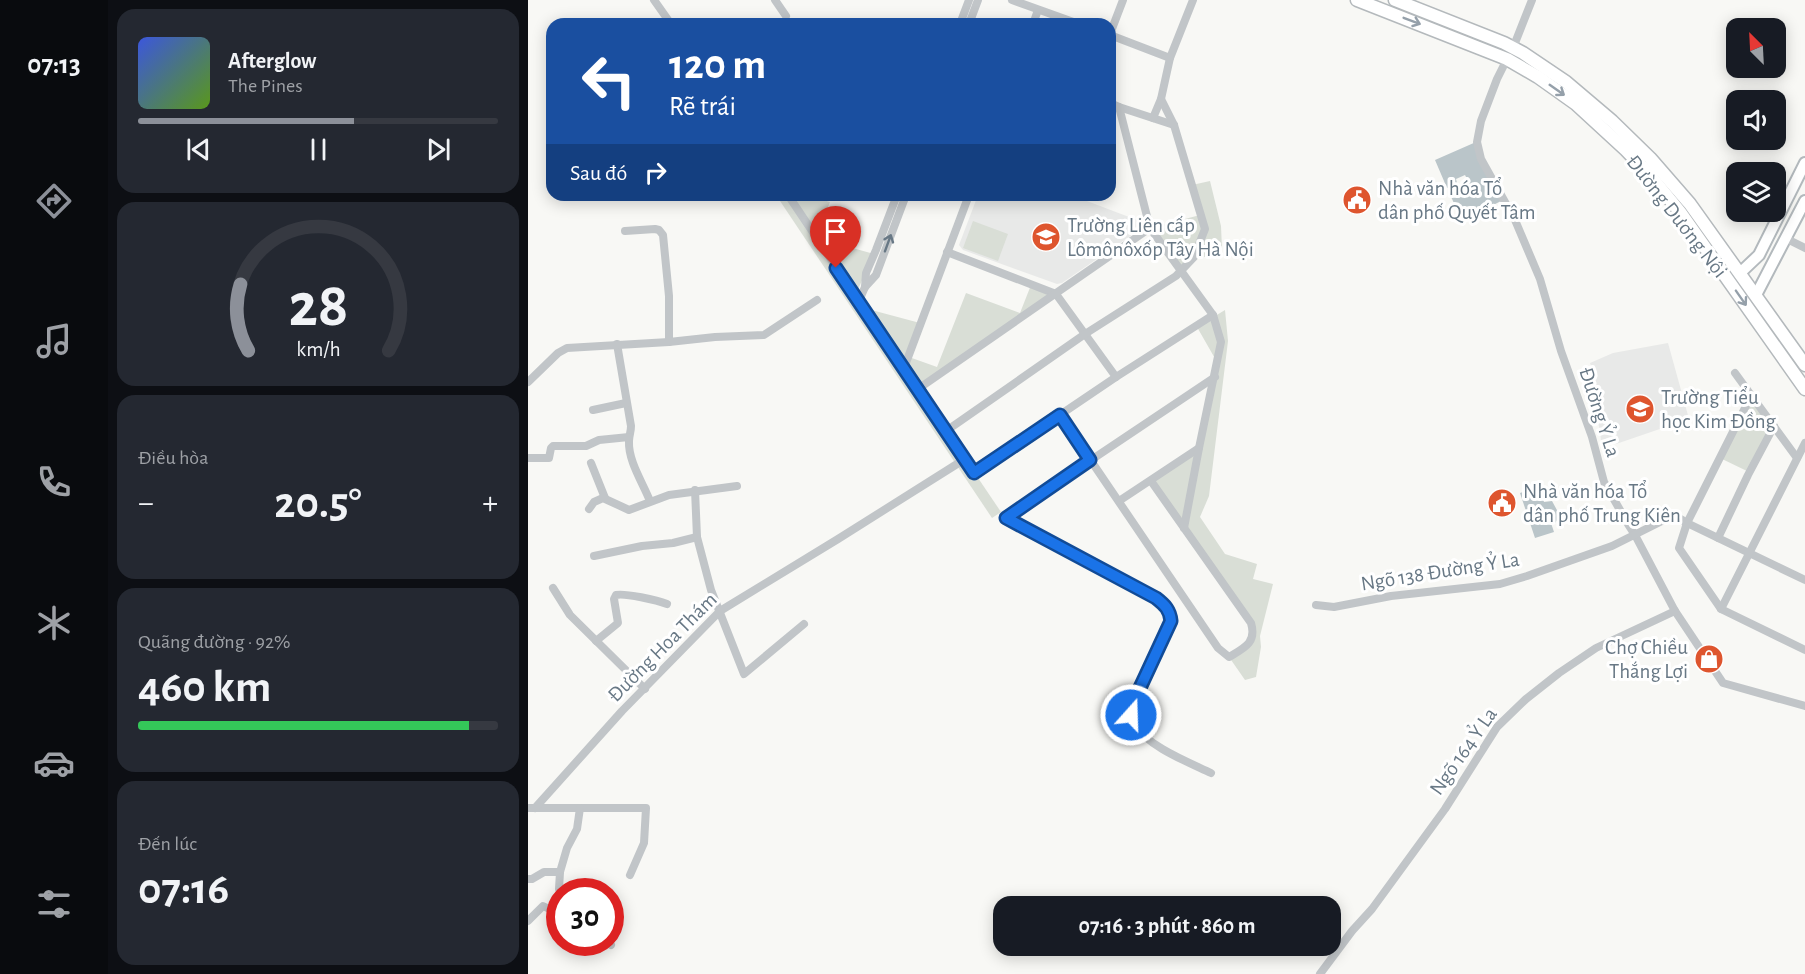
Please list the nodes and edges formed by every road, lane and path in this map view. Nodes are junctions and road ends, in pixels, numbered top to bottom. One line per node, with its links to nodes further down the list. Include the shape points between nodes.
1 (654, 0): 13 (street)
2 (775, 0): 12 (street)
3 (969, 0): 14 (street)
4 (978, 0): 15 (street)
5 (1012, 0): 11 (street)
6 (1123, 0): 18 (street)
7 (1193, 0): 21 (street)
8 (1357, 0): 20 (main road, Đường Dương Nội, one-way to 20)
9 (1395, 0): 20 (main road, Đường Dương Nội)
10 (1532, 0): 20 (street, Đường Ỷ La)
11 (1038, 10): 16 (street); 17 (street)
12 (786, 16)
13 (667, 18)
14 (962, 18)
15 (971, 18)
16 (1035, 18)
17 (1061, 18)
18 (1116, 18)
19 (1116, 36): 21 (street)
20 (1510, 53): 41 (main road, Đường Dương Nội, via 1544,66 1612,121 1690,204); 59 (main road, Đường Dương Nội, one-way to 59, via 1576,104 1649,174); 83 (street, Đường Ỷ La, via 1481,121 1476,141 1480,159 1515,220 1540,279 1604,482)
21 (1170, 58): 22 (street)
22 (1161, 99): 25 (street); 26 (street)
23 (1116, 106): 24 (street)
24 (1119, 107): 25 (street); 33 (street)
25 (1153, 118): 26 (street)
26 (1174, 125): 40 (street, via 1204,229 1194,257)
27 (1805, 163): 35 (main road)
28 (792, 201): 47 (street)
29 (895, 201): 43 (street, via 866,273)
30 (904, 201): 43 (street, one-way to 30, via 876,275)
31 (967, 201): 38 (street)
32 (1805, 201): 36 (main road)
33 (1150, 228): 39 (street); 44 (street)
34 (625, 231): 50 (street, via 655,229 663,234)
35 (1772, 231): 36 (main road); 41 (main road, via 1760,255)
36 (1785, 238): 37 (street); 45 (main road)
37 (1805, 248)
38 (947, 252): 44 (street); 53 (street)
39 (1175, 262): 40 (street); 42 (street)
40 (1182, 271): 42 (street); 48 (street)
41 (1740, 273): 45 (main road, Đường Dương Nội)
42 (1172, 279): 49 (street)
43 (866, 287): 47 (street)
44 (1056, 294): 49 (street); 58 (street)
45 (1756, 296): 52 (main road, Đường Dương Nội)
46 (817, 300): 50 (street, via 764,335)
47 (859, 302): 53 (street)
48 (1213, 315): 55 (street, via 1221,342); 56 (street)
49 (1085, 334): 56 (street); 65 (street)
50 (669, 342): 51 (street)
51 (617, 344): 57 (street, via 564,349); 61 (street)
52 (1805, 364)
53 (904, 368): 58 (street)
54 (1735, 373): 60 (street)
55 (1215, 376): 68 (street); 72 (street)
56 (1116, 377): 63 (street)
57 (528, 382)
58 (918, 388): 65 (street)
59 (1805, 389)
60 (1751, 396): 64 (street); 81 (street)
61 (626, 403): 62 (street); 66 (street)
62 (592, 410)
63 (1060, 415): 71 (street, via 974,473); 72 (street)
64 (1774, 426): 70 (street); 85 (street)
65 (946, 430): 71 (street)
66 (630, 437): 69 (street, via 599,440 586,446 553,446 549,458); 78 (street, via 633,461)
67 (1805, 443): 70 (street)
68 (1198, 448): 74 (street); 82 (street)
69 (528, 458)
70 (1797, 458): 86 (street)
71 (964, 459): 94 (street, Đường Hoa Thám)
72 (1090, 460): 79 (street); 100 (street, via 1006,518 1165,606 1171,621 1131,715 1143,734 1160,747)
73 (591, 463): 77 (street)
74 (1151, 481): 79 (street); 82 (street)
75 (737, 486): 76 (street)
76 (695, 490): 78 (street); 84 (street)
77 (605, 498): 78 (street, via 628,510); 80 (street)
78 (650, 501)
79 (1119, 501): 82 (street, via 1218,648 1229,657 1248,647 1254,632 1251,623)
80 (589, 508)
81 (1687, 523): 83 (street, Ngõ 138 Đường Ỷ La, via 1674,515); 85 (street); 92 (street, via 1679,548)
82 (1184, 528)
83 (1635, 535): 91 (street, Ngõ 138 Đường Ỷ La, via 1500,584 1391,596 1334,607); 93 (street, Đường Ỷ La)
84 (697, 537): 87 (street); 94 (street)
85 (1718, 538): 86 (street)
86 (1749, 553): 88 (street); 92 (street)
87 (594, 556)
88 (1805, 580)
89 (553, 588): 96 (street, via 570,615)
90 (667, 604): 96 (street, via 616,596 618,623)
91 (1316, 605)
92 (1721, 609): 97 (street)
93 (1675, 610): 99 (street, Đường Ỷ La, via 1723,683); 109 (street, Ngõ 164 Ỷ La, via 1596,648 1559,673 1497,727 1372,909)
94 (720, 611): 95 (street, via 744,674); 98 (street, Đường Hoa Thám)
95 (804, 624)
96 (596, 641): 98 (street)
97 (1805, 650)
98 (645, 689): 101 (street, Đường Hoa Thám)
99 (1805, 706)
100 (1211, 773)
101 (531, 808): 102 (street)
102 (580, 808): 103 (street, via 577,829); 104 (street, via 647,808 644,843)
103 (560, 872): 105 (street); 106 (street, via 544,872)
104 (630, 875)
105 (560, 878)
106 (528, 879)
107 (546, 907): 108 (street)
108 (528, 921)
109 (1320, 974)

